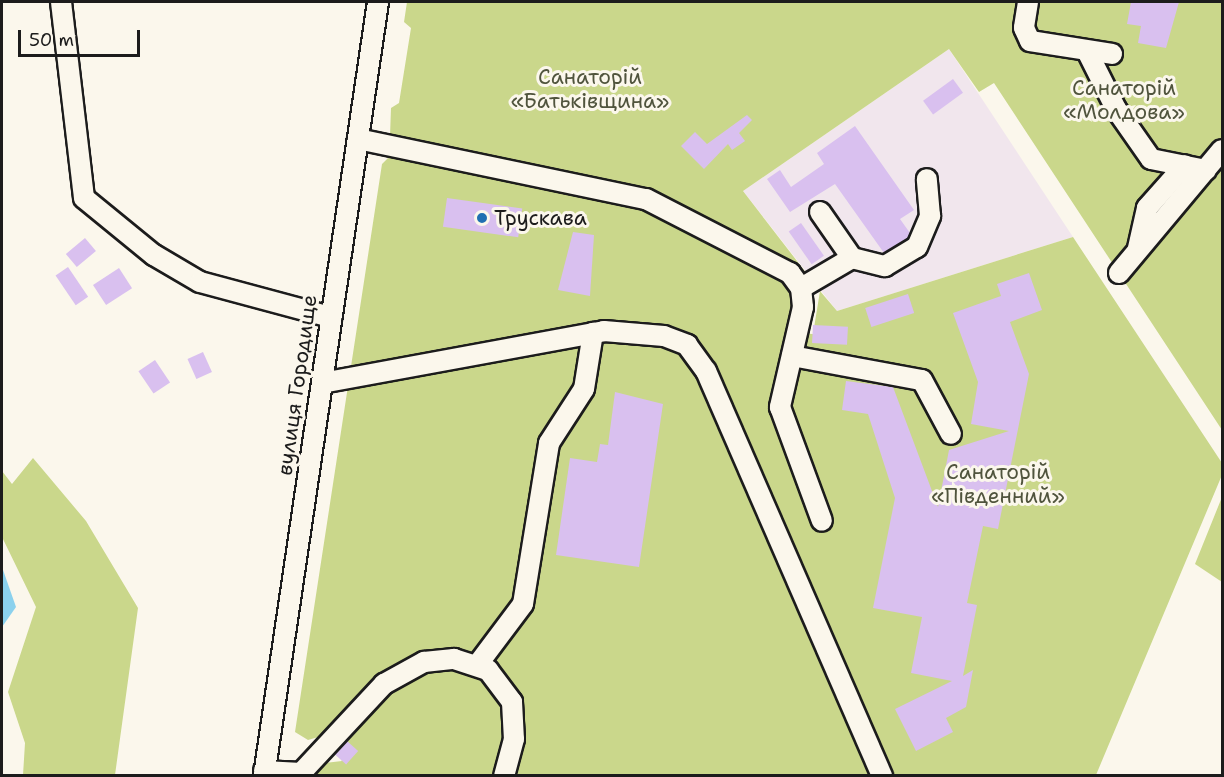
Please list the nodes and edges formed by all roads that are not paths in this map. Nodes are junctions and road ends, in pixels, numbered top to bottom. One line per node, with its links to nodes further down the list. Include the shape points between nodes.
1 (61, 2): 16 (street, via 84,198 154,255 200,282)
2 (378, 2): 6 (street, вулиця Городище)
3 (1028, 2): 4 (street, via 1024,28 1030,40)
4 (1087, 51): 5 (street); 8 (street, via 1144,152 1159,162)
5 (1112, 54)
6 (358, 139): 15 (street, via 654,202 790,273); 16 (street, вулиця Городище)
7 (1222, 150): 9 (street)
8 (1185, 165): 9 (street); 12 (street, via 1147,208)
9 (1206, 170): 12 (street)
10 (927, 179): 13 (street, via 930,216 917,248 885,266)
11 (820, 212): 13 (street)
12 (1136, 254): 14 (street)
13 (852, 258): 15 (street)
14 (1119, 273)
15 (801, 288): 18 (street)
16 (331, 317): 19 (street, вулиця Городище)
17 (593, 333): 19 (street); 22 (street, via 584,389 549,442 524,604); 25 (street, via 664,336 698,357)
18 (792, 356): 20 (street, via 921,380); 21 (street, via 780,407)
19 (322, 383): 23 (street, вулиця Городище)
20 (951, 434)
21 (822, 521)
22 (478, 664): 23 (street, via 441,659 403,671 384,684 301,773); 24 (street, via 501,683 512,702 514,739)
23 (264, 773)
24 (504, 776)
25 (882, 776)

